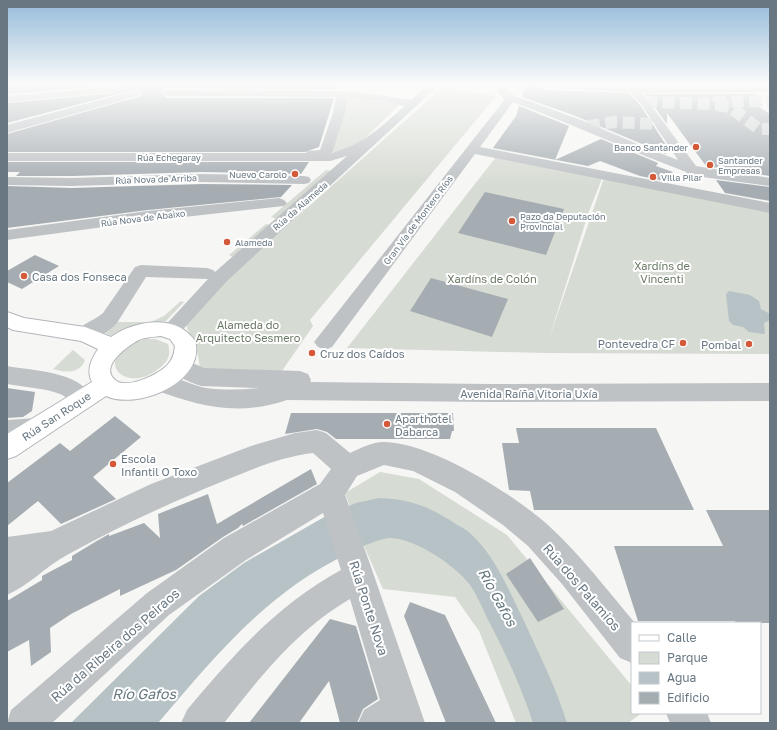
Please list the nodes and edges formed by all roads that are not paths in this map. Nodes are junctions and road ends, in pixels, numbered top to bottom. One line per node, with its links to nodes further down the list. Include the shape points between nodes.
1 (44, 119): 9 (street)
2 (337, 119): 13 (street, via 325,153 312,154)
3 (395, 119): 15 (street, Rúa da Alameda, via 370,142)
4 (489, 119): 10 (street, Gran Vía de Montero Ríos)
5 (570, 119): 8 (street)
6 (576, 119): 8 (street)
7 (657, 119): 17 (street)
8 (577, 122): 11 (street)
9 (7, 129)
10 (471, 149): 18 (street); 30 (street, Gran Vía de Montero Ríos)
11 (642, 151): 14 (street); 17 (street)
12 (7, 157): 13 (street, Rúa Echegaray)
13 (312, 157): 15 (street, Rúa Echegaray)
14 (628, 157)
15 (335, 163): 28 (street, Rúa da Alameda)
16 (615, 163): 18 (street)
17 (692, 170): 21 (street); 22 (street)
18 (594, 172): 22 (street)
19 (304, 180): 20 (street, Rúa Nova de Arriba, via 202,178)
20 (7, 181)
21 (770, 182)
22 (696, 195): 24 (street)
23 (279, 203): 25 (street, Rúa Nova de Abaixo, via 148,216)
24 (770, 208)
25 (7, 235)
26 (207, 274): 29 (street, via 141,271 110,318)
27 (7, 319): 29 (main road, via 20,325)
28 (170, 331): 31 (main road, via 141,332); 32 (main road, via 183,338 186,344 187,350)
29 (85, 334): 31 (main road)
30 (325, 342)
31 (112, 347): 35 (main road, via 105,354 99,371 100,378)
32 (181, 366): 34 (main road); 36 (street, Avenida Raíña Vitoria Uxía, via 201,377 301,380)
33 (7, 375): 38 (street, via 67,386)
34 (160, 383): 35 (main road, via 129,392 116,390); 36 (street, Avenida Raíña Vitoria Uxía, via 217,399 268,396)
35 (105, 384): 38 (main road, Rúa San Roque)
36 (287, 391): 37 (street, Avenida Raíña Vitoria Uxía)
37 (770, 392)
38 (81, 398): 39 (main road, Rúa San Roque)
39 (36, 429): 40 (street); 41 (main road, Rúa San Roque)
40 (7, 431)
41 (7, 448)
42 (348, 467): 43 (street); 44 (street, via 317,442 295,444 251,458 151,497); 48 (street, Rúa dos Palamios, via 384,453 416,460 465,483 513,515 538,536 573,573)
43 (332, 501): 46 (street, Rúa Ponte Nova); 51 (street, Rúa da Ribeira dos Peiraos, via 236,549 158,604)
44 (55, 545): 45 (street); 47 (street)
45 (7, 552)
46 (357, 570): 50 (street, Rúa Ponte Nova); 52 (street, via 312,604 267,644)
47 (7, 579)
48 (631, 645)
49 (685, 714): 53 (street)
50 (395, 718)
51 (24, 723)
52 (200, 723)
53 (692, 723)

